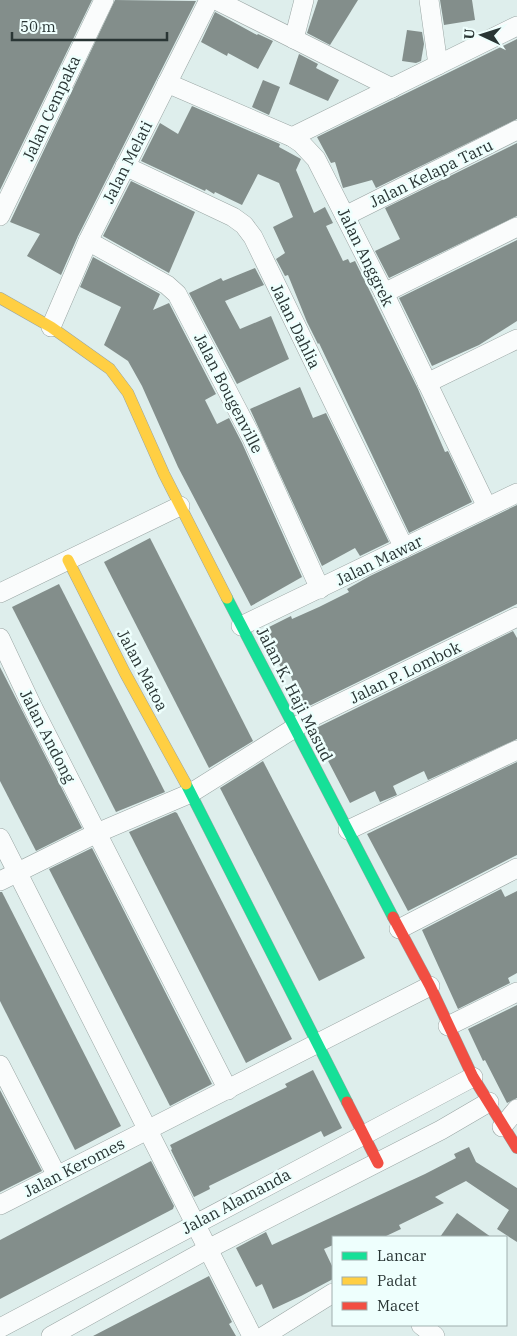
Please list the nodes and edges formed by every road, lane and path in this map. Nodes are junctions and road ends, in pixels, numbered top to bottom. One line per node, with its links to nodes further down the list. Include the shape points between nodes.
1 (104, 0): 14 (street, Jalan Cempaka)
2 (209, 0): 9 (street, Jalan Melati)
3 (216, 0): 7 (street)
4 (304, 0): 7 (street)
5 (429, 0): 8 (street)
6 (517, 26): 8 (street)
7 (294, 39): 10 (street)
8 (438, 65): 10 (street)
9 (167, 82): 12 (street, Jalan Anggrek); 13 (street, Jalan Melati)
10 (392, 88): 12 (street)
11 (517, 130): 15 (street, Jalan Kelapa Taru)
12 (292, 137): 15 (street, Jalan Anggrek, via 316,159)
13 (125, 166): 17 (street, Jalan Melati); 26 (street, Jalan Dahlia, via 233,217 253,237)
14 (0, 216)
15 (345, 216): 18 (street, Jalan Anggrek)
16 (517, 227): 18 (street)
17 (88, 241): 20 (street, Jalan Melati); 28 (street, Jalan Bougenville, via 167,285 177,294 252,438)
18 (384, 293): 22 (street, Jalan Anggrek)
19 (0, 298): 20 (street, Jalan K. Haji Masud)
20 (51, 327): 24 (street, Jalan K. Haji Masud, via 110,369 128,393)
21 (517, 339): 22 (street)
22 (427, 382): 25 (street, Jalan Anggrek)
23 (517, 493): 25 (street, Jalan Mawar)
24 (180, 506): 27 (street); 31 (street, Jalan K. Haji Masud)
25 (488, 507): 26 (street, Jalan Mawar)
26 (404, 548): 28 (street, Jalan Mawar)
27 (68, 560): 29 (street); 35 (street, Jalan Matoa)
28 (320, 589): 31 (street, Jalan Mawar)
29 (0, 593)
30 (517, 617): 33 (street, Jalan P. Lombok)
31 (241, 626): 33 (street, Jalan K. Haji Masud)
32 (0, 638): 37 (street, Jalan Andong)
33 (293, 728): 35 (street, Jalan P. Lombok); 36 (street, Jalan K. Haji Masud)
34 (517, 750): 36 (street)
35 (191, 793): 37 (street, Jalan P. Lombok); 46 (street, Jalan Matoa)
36 (348, 830): 42 (street, Jalan K. Haji Masud)
37 (97, 833): 40 (street, Jalan P. Lombok); 49 (street, Jalan Andong)
38 (0, 838): 40 (street)
39 (517, 868): 42 (street)
40 (17, 872): 41 (street, Jalan P. Lombok); 53 (street)
41 (0, 881)
42 (400, 929): 43 (street, Jalan K. Haji Masud)
43 (430, 986): 45 (street, Jalan K. Haji Masud); 46 (street, Jalan Keromes)
44 (517, 992): 45 (street)
45 (448, 1026): 48 (street, Jalan K. Haji Masud)
46 (318, 1045): 49 (street, Jalan Keromes); 54 (street, Jalan Matoa)
47 (0, 1065): 57 (street)
48 (474, 1077): 50 (street, Jalan K. Haji Masud); 54 (street, Jalan Alamanda)
49 (228, 1090): 53 (street, Jalan Keromes)
50 (489, 1102): 52 (street, Jalan K. Haji Masud); 56 (street, Jalan Alamanda)
51 (517, 1109): 52 (street)
52 (502, 1127): 55 (street, Jalan K. Haji Masud)
53 (148, 1130): 57 (street, Jalan Keromes); 59 (street)
54 (363, 1134): 56 (street, Jalan Matoa); 59 (street, Jalan Alamanda)
55 (517, 1148)
56 (378, 1163): 60 (street, Jalan Alamanda)
57 (57, 1176): 58 (street, Jalan Keromes)
58 (0, 1205)
59 (195, 1223): 60 (street); 63 (street, Jalan Alamanda)
60 (208, 1249): 64 (street, Jalan Alamanda); 65 (street)
61 (332, 1294): 66 (street)
62 (422, 1326): 67 (street)
63 (0, 1328)
64 (51, 1336)
65 (252, 1336)
66 (264, 1336)
67 (435, 1336)

